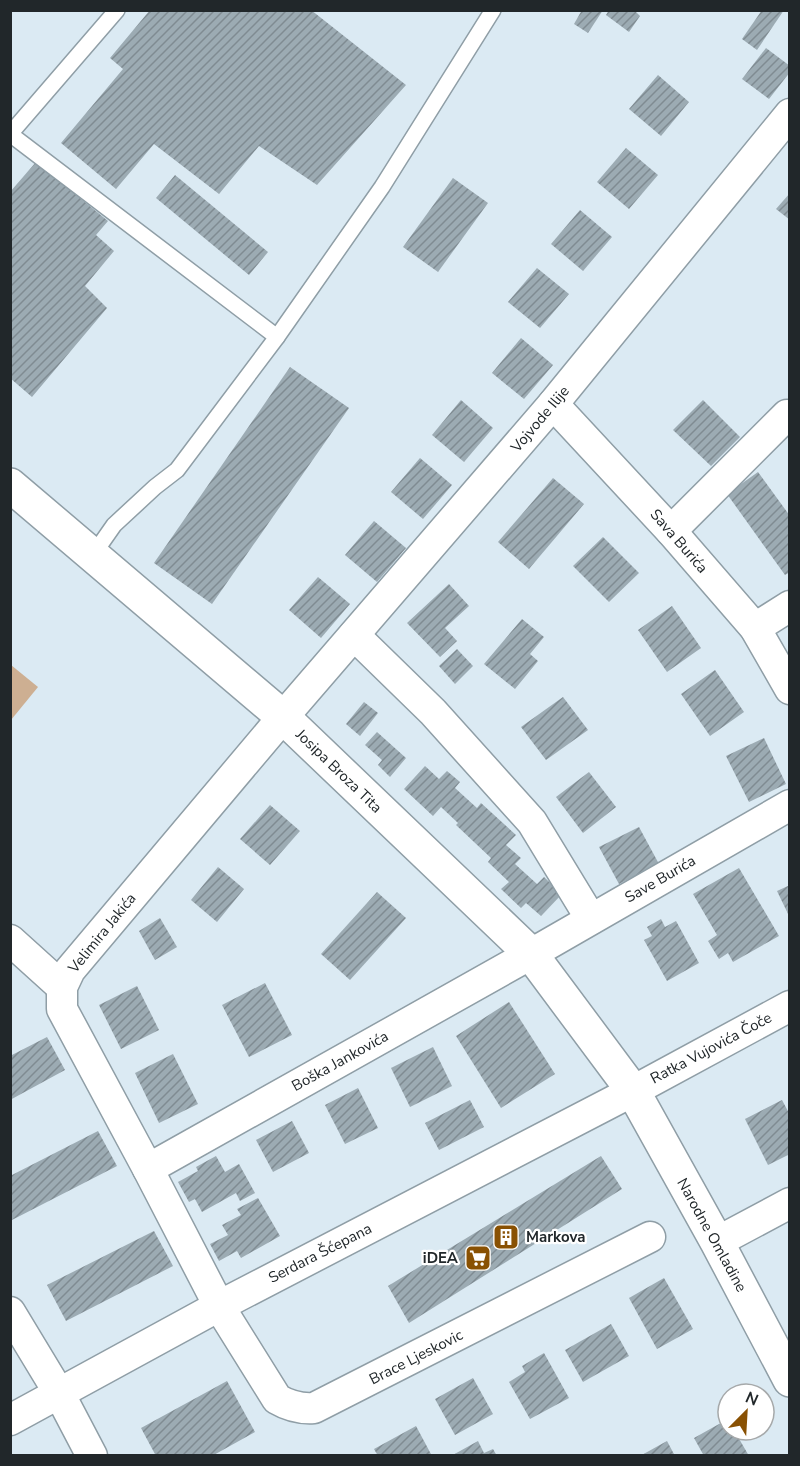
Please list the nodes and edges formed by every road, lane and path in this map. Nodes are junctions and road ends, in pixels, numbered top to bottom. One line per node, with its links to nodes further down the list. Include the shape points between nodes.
1 (117, 10): 4 (lane)
2 (493, 10): 5 (lane, via 382,187)
3 (789, 114): 6 (street, Vojvode Ilije)
4 (10, 134): 5 (lane)
5 (277, 337): 10 (lane, via 177,470 114,525)
6 (553, 404): 9 (street, Sava Burića); 13 (street, Vojvode Ilije)
7 (788, 415): 9 (street)
8 (10, 485): 10 (street, Josipa Broza Tita)
9 (671, 531): 12 (street, Sava Burića)
10 (93, 555): 15 (street, Josipa Broza Tita)
11 (789, 606): 12 (street)
12 (755, 628): 14 (street, Sava Burića)
13 (354, 635): 15 (street, Vojvode Ilije); 17 (street, via 433,712 532,822)
14 (789, 689)
15 (283, 717): 19 (street, Josipa Broza Tita); 20 (street, Velimira Jakića, via 70,970)
16 (789, 805): 17 (street, Save Burića)
17 (591, 919): 19 (street, Save Burića)
18 (10, 940): 20 (street)
19 (531, 954): 22 (street, Josipa Broza Tita); 23 (street, Boška Jankovića)
20 (62, 987): 23 (street, Velimira Jakića, via 62,1009)
21 (789, 1006): 22 (street, Ratka Vujovića Čoče)
22 (633, 1091): 26 (street, Narodne Omladine); 27 (street, Serdara Šćepana)
23 (148, 1169): 27 (street, Velimira Jakića)
24 (789, 1203): 26 (street)
25 (650, 1237): 27 (street, Brace Ljeskovic, via 314,1408 295,1407 277,1399)
26 (717, 1242): 29 (street, Narodne Omladine)
27 (219, 1306): 30 (street, Serdara Šćepana)
28 (10, 1312): 30 (street)
29 (789, 1380)
30 (59, 1393): 31 (street, Serdara Šćepana); 32 (street)
31 (10, 1420)
32 (92, 1455)

